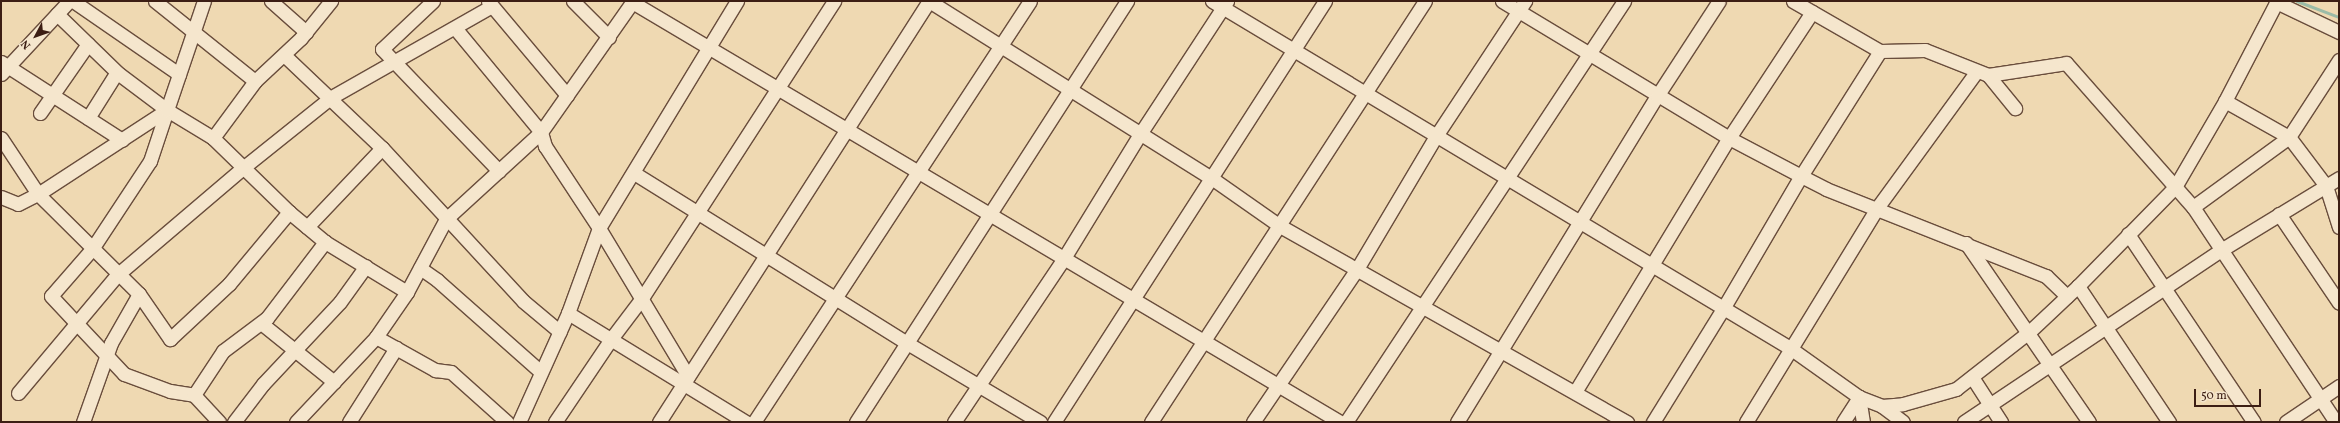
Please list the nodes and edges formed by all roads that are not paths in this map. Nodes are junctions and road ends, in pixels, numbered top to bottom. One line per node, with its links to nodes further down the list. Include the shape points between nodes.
1 (69, 1): 26 (street)
2 (73, 1): 43 (street)
3 (155, 1): 28 (street)
4 (204, 1): 28 (street)
5 (271, 1): 29 (street)
6 (331, 1): 29 (street)
7 (433, 1): 40 (street, via 382,49)
8 (573, 1): 31 (street)
9 (737, 1): 34 (street)
10 (834, 1): 46 (street)
11 (929, 1): 33 (street); 58 (street)
12 (1030, 1): 33 (street)
13 (1127, 1): 47 (street)
14 (1325, 1): 35 (street)
15 (1424, 1): 48 (street)
16 (1502, 1): 24 (street)
17 (1624, 1): 37 (street)
18 (1719, 1): 51 (street)
19 (1793, 1): 25 (street)
20 (632, 2): 31 (street); 34 (street)
21 (2276, 2): 30 (street); 53 (street)
22 (490, 3): 27 (street); 49 (street)
23 (1220, 3): 35 (street); 60 (street)
24 (1521, 6): 37 (street); 61 (street)
25 (1812, 12): 36 (street); 65 (street)
26 (57, 14): 32 (street); 41 (street)
27 (455, 28): 40 (street); 59 (street)
28 (193, 30): 43 (street); 45 (street)
29 (306, 32): 38 (street)
30 (2339, 32)
31 (608, 37): 49 (street)
32 (88, 44): 42 (street); 50 (street)
33 (1001, 47): 47 (street); 70 (street)
34 (710, 48): 46 (street); 71 (street)
35 (1292, 50): 48 (street); 73 (street)
36 (1880, 51): 44 (street, via 1925,50); 72 (street)
37 (1588, 54): 51 (street); 74 (street)
38 (284, 55): 45 (street); 52 (street)
39 (2339, 60): 62 (street)
40 (395, 63): 52 (street); 69 (street)
41 (3, 68): 50 (street)
42 (117, 72): 55 (street); 57 (street)
43 (179, 74): 55 (street)
44 (1982, 74): 54 (street); 77 (street, via 2066,64); 81 (street)
45 (255, 81): 64 (street)
46 (778, 88): 58 (street); 82 (street)
47 (1069, 90): 60 (street); 85 (street)
48 (1365, 92): 61 (street); 88 (street)
49 (567, 95): 59 (street)
50 (52, 96): 56 (street); 57 (street)
51 (1657, 96): 65 (street); 87 (street)
52 (330, 98): 67 (street); 68 (street)
53 (2224, 101): 62 (street); 77 (street)
54 (2016, 108)
55 (167, 110): 64 (street); 66 (street); 95 (street, via 150,161)
56 (40, 113)
57 (88, 118): 66 (street)
58 (847, 129): 70 (street); 97 (street)
59 (541, 132): 69 (street); 91 (street, via 545,146)
60 (1140, 134): 73 (street); 98 (street)
61 (1436, 136): 74 (street); 102 (street)
62 (2289, 137): 76 (street); 80 (street)
63 (1, 138): 78 (street)
64 (213, 138): 68 (street)
65 (1729, 138): 72 (street); 100 (street)
66 (122, 140): 78 (street)
67 (382, 148): 86 (street); 89 (street)
68 (244, 168): 83 (street); 103 (street)
69 (499, 171): 86 (street)
70 (918, 172): 85 (street); 108 (street)
71 (634, 173): 82 (street); 91 (street)
72 (1800, 176): 81 (street); 113 (street)
73 (1210, 177): 88 (street); 111 (street)
74 (1506, 178): 87 (street); 114 (street)
75 (2339, 178): 76 (street)
76 (2326, 186): 84 (street); 90 (street)
77 (2174, 187): 80 (street); 92 (street)
78 (38, 194): 79 (street, via 18,204); 95 (street)
79 (1, 197)
80 (2193, 207): 96 (street)
81 (1877, 208): 94 (street); 126 (street)
82 (697, 211): 97 (street); 110 (street)
83 (289, 212): 89 (street); 107 (street, via 229,284 170,339)
84 (2279, 214): 96 (street); 112 (street)
85 (991, 215): 98 (street); 124 (street)
86 (446, 219): 101 (street); 119 (street, via 523,301)
87 (1581, 222): 100 (street); 128 (street)
88 (1280, 226): 102 (street); 123 (street)
89 (307, 227): 93 (street)
90 (2339, 227)
91 (599, 228): 110 (street); 115 (street)
92 (2128, 234): 104 (street); 105 (street)
93 (325, 242): 99 (street); 117 (street)
94 (1966, 243): 109 (street, via 2046,276); 120 (street)
95 (92, 249): 103 (street); 116 (street, via 51,296)
96 (2221, 250): 105 (street); 142 (street)
97 (767, 254): 108 (street); 133 (street)
98 (1064, 258): 111 (street); 135 (street)
99 (366, 266): 106 (street); 127 (street, via 340,302)
100 (1651, 266): 113 (street); 138 (street)
101 (420, 268): 106 (street); 131 (street, via 437,280)
102 (1357, 270): 114 (street); 136 (street)
103 (117, 275): 107 (street); 116 (street)
104 (2078, 286): 109 (street); 118 (street)
105 (2165, 288): 118 (street); 175 (street)
106 (407, 292): 121 (street)
107 (139, 294): 129 (street)
108 (835, 296): 124 (street); 155 (street)
109 (2067, 296): 120 (street)
110 (642, 298): 122 (street); 133 (street)
111 (1132, 299): 123 (street); 159 (street)
112 (2339, 304)
113 (1724, 307): 126 (street); 166 (street)
114 (1424, 308): 128 (street); 163 (street)
115 (568, 313): 119 (street); 122 (street)
116 (76, 323): 129 (street); 139 (street)
117 (261, 323): 127 (street); 140 (street, via 223,351)
118 (2106, 327): 130 (street); 174 (street)
119 (560, 332): 131 (street)
120 (2029, 332): 130 (street); 132 (street)
121 (376, 337): 125 (street); 134 (street)
122 (611, 339): 133 (street); 152 (street)
123 (1204, 341): 136 (street); 160 (street)
124 (907, 343): 135 (street); 156 (street)
125 (396, 348): 149 (street); 150 (street, via 435,370 451,372)
126 (1790, 348): 141 (street); 167 (street)
127 (295, 350): 134 (street); 147 (street, via 263,384)
128 (1500, 351): 138 (street); 164 (street)
129 (107, 356): 140 (street, via 124,374 170,391); 145 (street)
130 (2050, 364): 143 (street); 173 (street)
131 (540, 372): 151 (street)
132 (1972, 377): 143 (street); 144 (street, via 1944,394)
133 (686, 380): 153 (street); 154 (street)
134 (334, 382): 148 (street)
135 (979, 384): 157 (street); 158 (street)
136 (1277, 385): 161 (street); 162 (street)
137 (2339, 386): 142 (street)
138 (1575, 392): 165 (street)
139 (18, 393)
140 (194, 396): 146 (street)
141 (1859, 397): 144 (street); 168 (street); 169 (street)
142 (2320, 399): 176 (street); 177 (street)
143 (1990, 405): 171 (street); 172 (street)
144 (1882, 406): 170 (street)
145 (83, 422)
146 (219, 422)
147 (234, 422)
148 (296, 422)
149 (348, 422)
150 (507, 422)
151 (519, 422)
152 (555, 422)
153 (659, 422)
154 (746, 422)
155 (754, 422)
156 (856, 422)
157 (954, 422)
158 (1040, 422)
159 (1054, 422)
160 (1151, 422)
161 (1253, 422)
162 (1340, 422)
163 (1346, 422)
164 (1457, 422)
165 (1627, 422)
166 (1653, 422)
167 (1746, 422)
168 (1844, 422)
169 (1863, 422)
170 (1903, 422)
171 (1964, 422)
172 (2001, 422)
173 (2089, 422)
174 (2169, 422)
175 (2254, 422)
176 (2286, 422)
177 (2336, 422)

